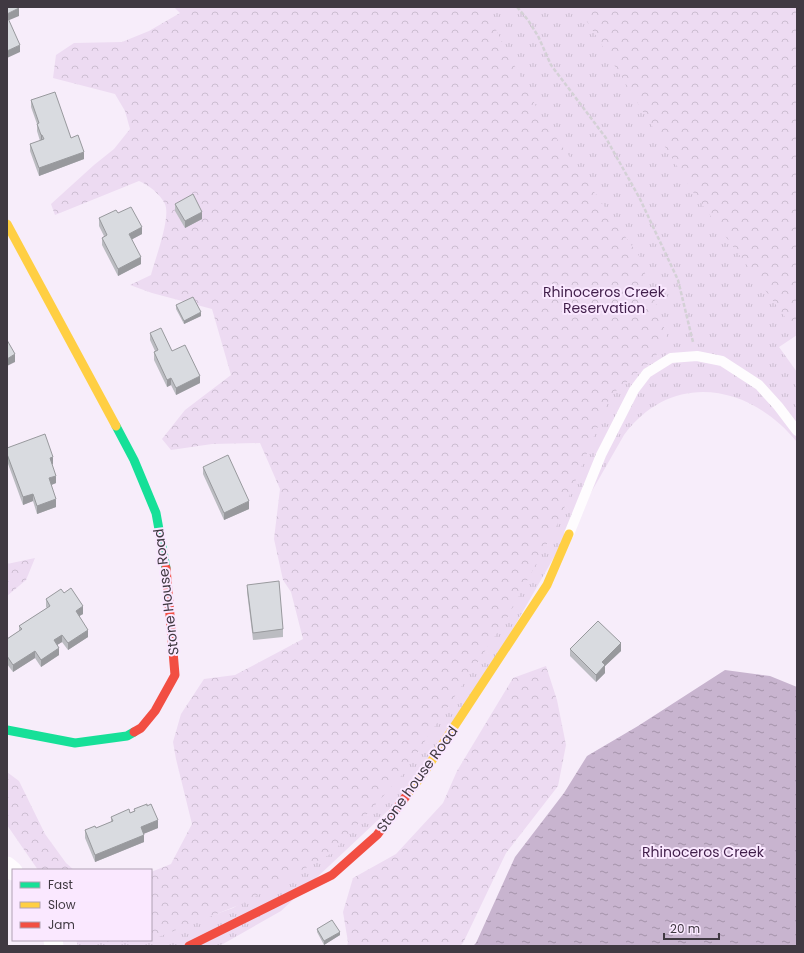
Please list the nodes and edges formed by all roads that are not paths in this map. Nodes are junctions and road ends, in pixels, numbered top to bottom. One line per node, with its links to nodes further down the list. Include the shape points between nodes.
1 (7, 224): 4 (street, Stone House Road, via 134,460 156,513 166,570 175,675 155,711 141,728 127,736 75,743)
2 (797, 431): 3 (lane, via 759,385 722,360 697,356 671,358 648,373 634,390 601,455)
3 (569, 534): 5 (street, Stone house Road, via 547,585 425,770 376,835 332,875)
4 (7, 730)
5 (189, 946)

